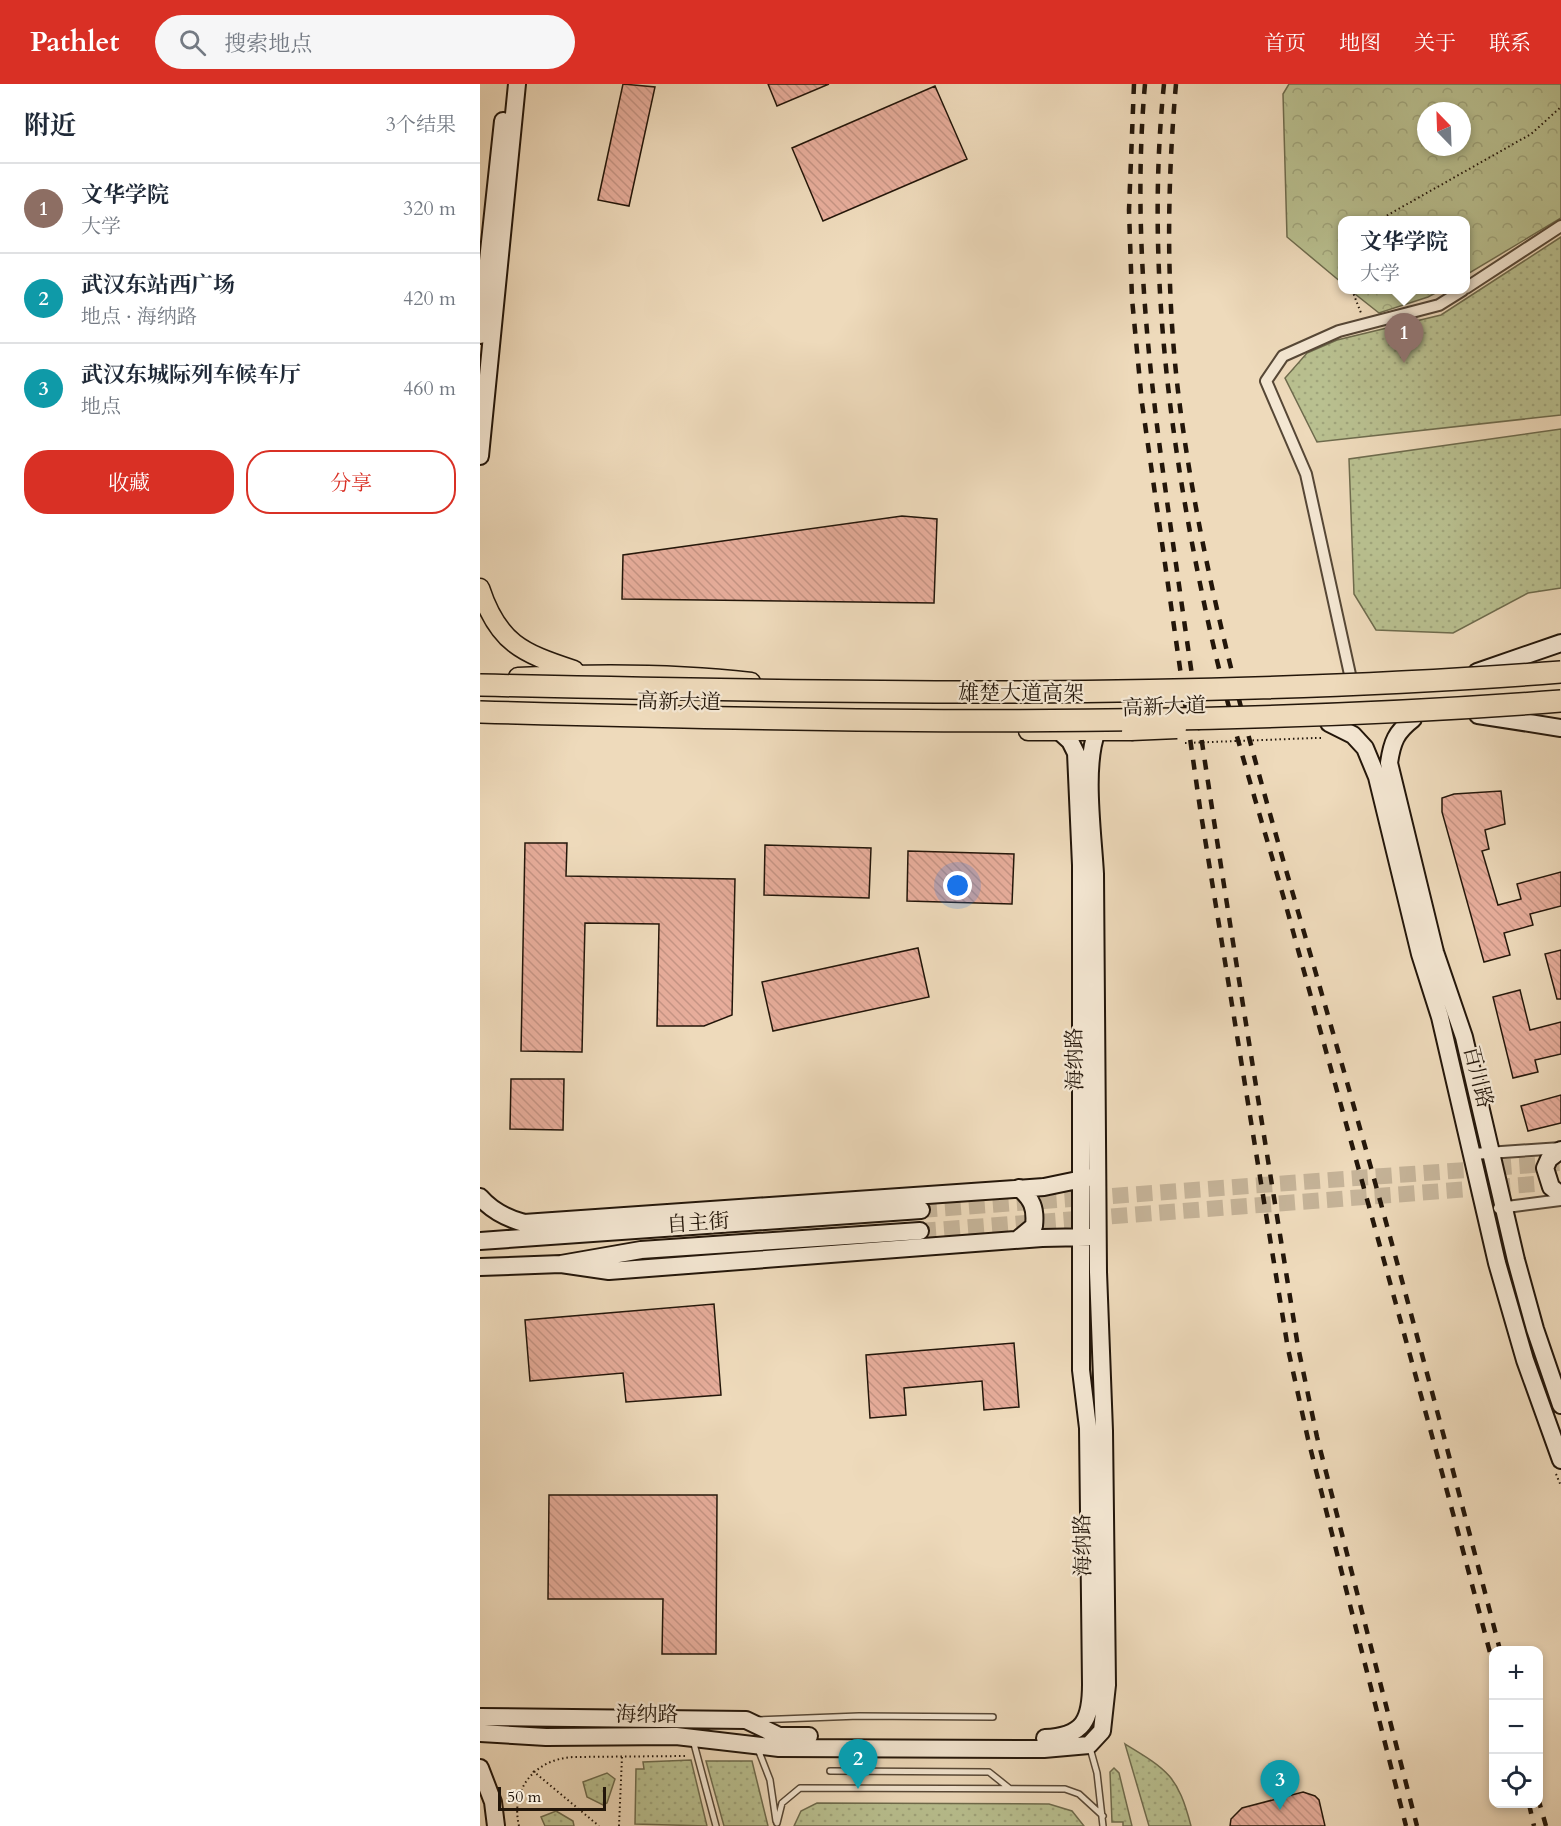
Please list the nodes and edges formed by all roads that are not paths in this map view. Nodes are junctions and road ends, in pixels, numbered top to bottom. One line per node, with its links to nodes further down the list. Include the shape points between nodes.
1 (506, 84): 6 (main road)
2 (517, 84): 7 (main road)
3 (1561, 226): 4 (street)
4 (1470, 285)
5 (1456, 294): 15 (street, via 1439,305 1339,331 1283,356 1266,381 1306,474)
6 (480, 336)
7 (480, 456)
8 (480, 588): 13 (main road, via 492,618 515,647)
9 (1561, 643): 11 (main road)
10 (1561, 666): 11 (main road)
11 (1477, 672): 15 (main road, 高新大道)
12 (1561, 672): 17 (highway, 雄楚大道高架, bridge, via 1425,683 1123,693 904,694)
13 (588, 674): 14 (main road, 高新大道); 16 (main road, 高新大道, via 693,675)
14 (480, 676)
15 (1351, 679): 16 (main road, 高新大道, via 903,687)
16 (769, 684): 24 (main road, via 748,694 743,704 748,713)
17 (480, 685)
18 (1561, 700): 20 (highway, 雄楚大道高架, bridge, via 1426,711 1127,721 903,721)
19 (1561, 710): 21 (main road, 高新大道)
20 (480, 712)
21 (1478, 715): 22 (main road, 高新大道); 26 (main road)
22 (1413, 719): 25 (main road, 高新大道); 30 (main road, 百川路, via 1398,730 1391,744 1389,763 1435,952 1464,1037)
23 (480, 721): 24 (main road, 高新大道)
24 (771, 727): 27 (main road, 高新大道)
25 (1319, 728): 28 (main road, 高新大道, bridge); 31 (main road, 百川路, via 1353,735 1372,763)
26 (1561, 728)
27 (1059, 731): 28 (main road, 高新大道); 33 (main road, 海纳路, via 1076,753 1081,865)
28 (1097, 731): 32 (main road, 海纳路, via 1092,743 1091,809)
29 (1561, 1149): 30 (street); 36 (main road, via 1545,1168 1551,1187)
30 (1491, 1152): 31 (street); 37 (main road, 百川路)
31 (1473, 1154): 39 (main road, 百川路)
32 (1099, 1177): 33 (main road); 43 (main road, 海纳路)
33 (1081, 1178): 34 (main road); 44 (main road, 海纳路)
34 (1019, 1188): 40 (main road); 45 (main road, via 1029,1197 1035,1215 1034,1226)
35 (480, 1197): 40 (main road, via 507,1219)
36 (1561, 1197): 37 (street)
37 (1504, 1207): 39 (street); 49 (main road, 百川路, via 1535,1329)
38 (921, 1210): 42 (main road, 自主街)
39 (1485, 1210): 50 (main road, 百川路, via 1525,1360)
40 (556, 1222): 42 (main road)
41 (920, 1230): 47 (main road, 自主街, via 641,1250)
42 (637, 1232): 46 (main road, 自主街)
43 (1098, 1236): 44 (main road); 58 (main road, 海纳路, via 1107,1685 1102,1731)
44 (1081, 1238): 45 (main road); 55 (main road, 海纳路, via 1081,1371 1088,1428 1092,1684 1091,1711)
45 (1017, 1240): 47 (main road, via 609,1271)
46 (480, 1241)
47 (561, 1264): 48 (main road, 自主街)
48 (480, 1268)
49 (1561, 1405)
50 (1561, 1460)
51 (993, 1717): 53 (lane)
52 (480, 1718): 53 (main road, 海纳路)
53 (746, 1720): 55 (main road, 海纳路, via 780,1736 1043,1738)
54 (480, 1733): 56 (main road, 海纳路)
55 (1072, 1733): 58 (lane)
56 (692, 1737): 57 (main road, 海纳路); 65 (lane)
57 (756, 1744): 58 (main road, 海纳路, via 779,1748 1032,1749); 63 (lane, via 770,1780)
58 (1089, 1745): 62 (lane)
59 (480, 1768): 64 (main road, via 493,1802)
60 (830, 1771): 61 (lane, via 989,1772)
61 (1010, 1788): 62 (lane, via 1065,1789 1079,1794); 63 (lane, via 800,1788 782,1803)
62 (1103, 1816): 66 (lane)
63 (777, 1824)
64 (496, 1826)
65 (716, 1826)
66 (1103, 1826)

